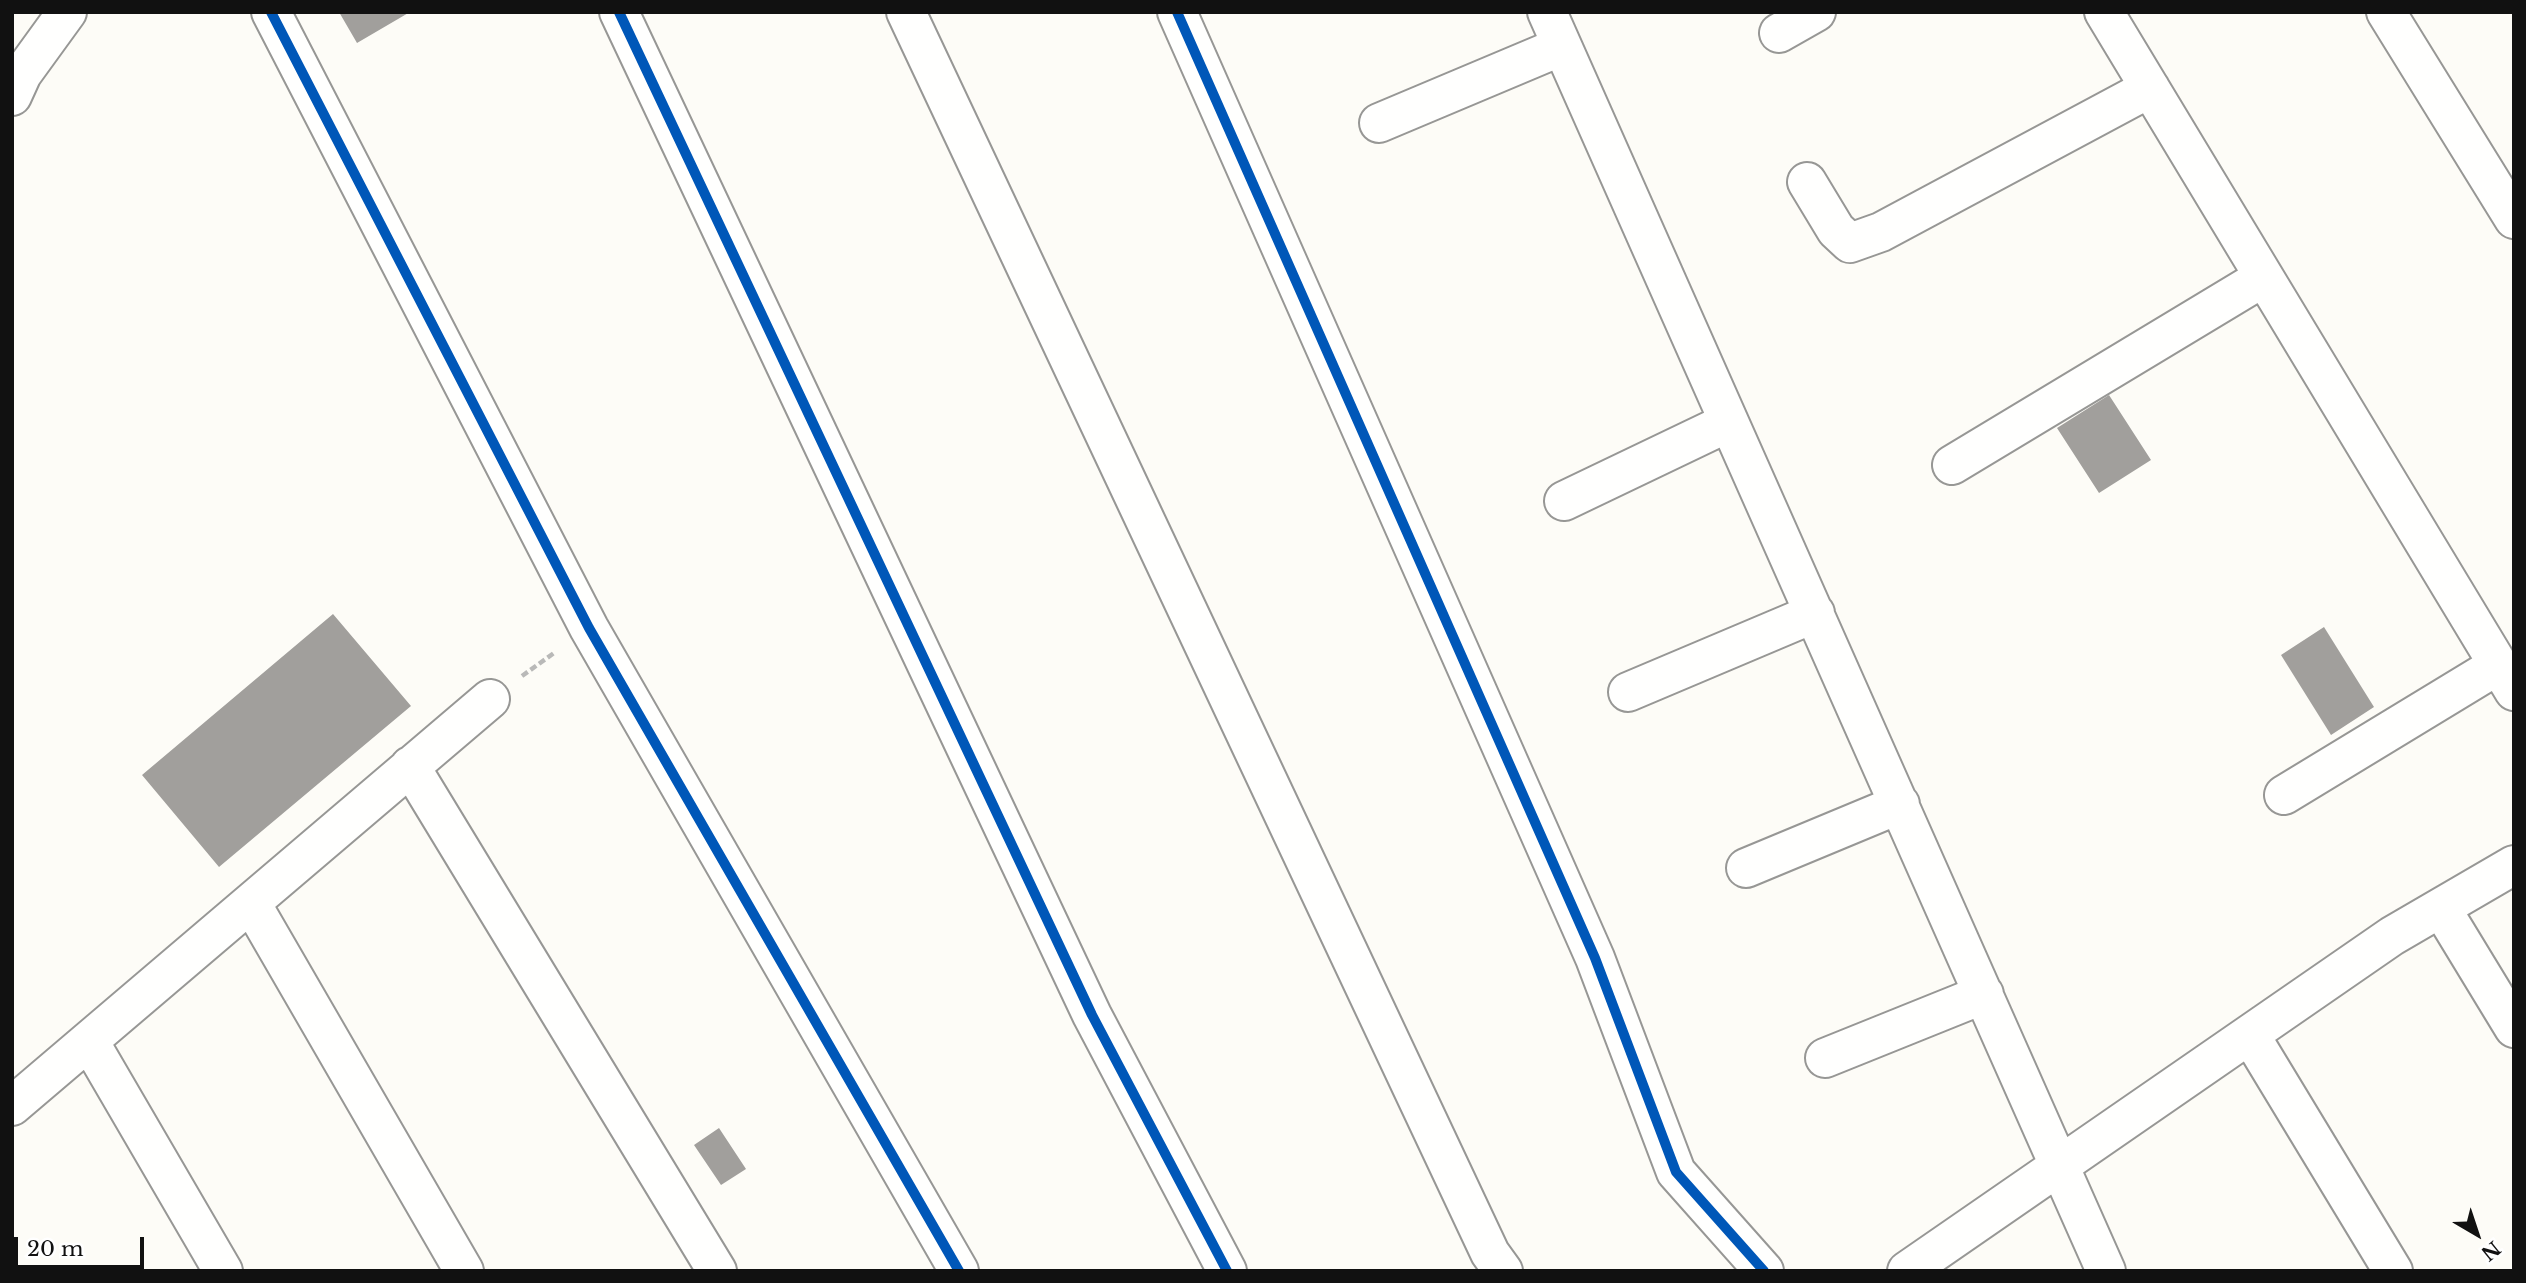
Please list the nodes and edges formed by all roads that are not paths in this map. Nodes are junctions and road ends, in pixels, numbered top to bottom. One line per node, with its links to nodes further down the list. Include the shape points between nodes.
1 (67, 12): 12 (street, via 22,74)
2 (271, 12): 41 (street, via 589,628)
3 (619, 12): 42 (street, via 1092,1015)
4 (906, 12): 43 (street, via 1484,1241)
5 (1177, 12): 44 (street, via 1595,958 1676,1172)
6 (1816, 12): 10 (street)
7 (2104, 12): 11 (street)
8 (2386, 12): 15 (street)
9 (1554, 29): 13 (street); 17 (street)
10 (1779, 33)
11 (2150, 88): 14 (street, via 1881,232 1850,243 1836,230); 16 (street)
12 (12, 96)
13 (1379, 123)
14 (1807, 182)
15 (2514, 219)
16 (2264, 277): 18 (street); 21 (street)
17 (1729, 422): 19 (street); 20 (street)
18 (1952, 465)
19 (1564, 501)
20 (1815, 613): 22 (street); 26 (street)
21 (2506, 678): 25 (street)
22 (1628, 692)
23 (490, 699): 24 (street)
24 (410, 766): 29 (street); 40 (street)
25 (2284, 795)
26 (1900, 804): 28 (street); 31 (street)
27 (2514, 865): 30 (street)
28 (1746, 868)
29 (251, 903): 34 (street); 39 (street)
30 (2441, 908): 32 (street); 33 (street, via 2392,936)
31 (1984, 994): 35 (street); 37 (street)
32 (2514, 1028)
33 (2250, 1035): 37 (street); 47 (street)
34 (89, 1041): 36 (street); 38 (street)
35 (1825, 1058)
36 (12, 1106)
37 (2061, 1167): 45 (street); 46 (street)
38 (223, 1271)
39 (464, 1271)
40 (717, 1271)
41 (959, 1271)
42 (1227, 1271)
43 (1503, 1271)
44 (1764, 1271)
45 (1907, 1271)
46 (2106, 1271)
47 (2393, 1271)

